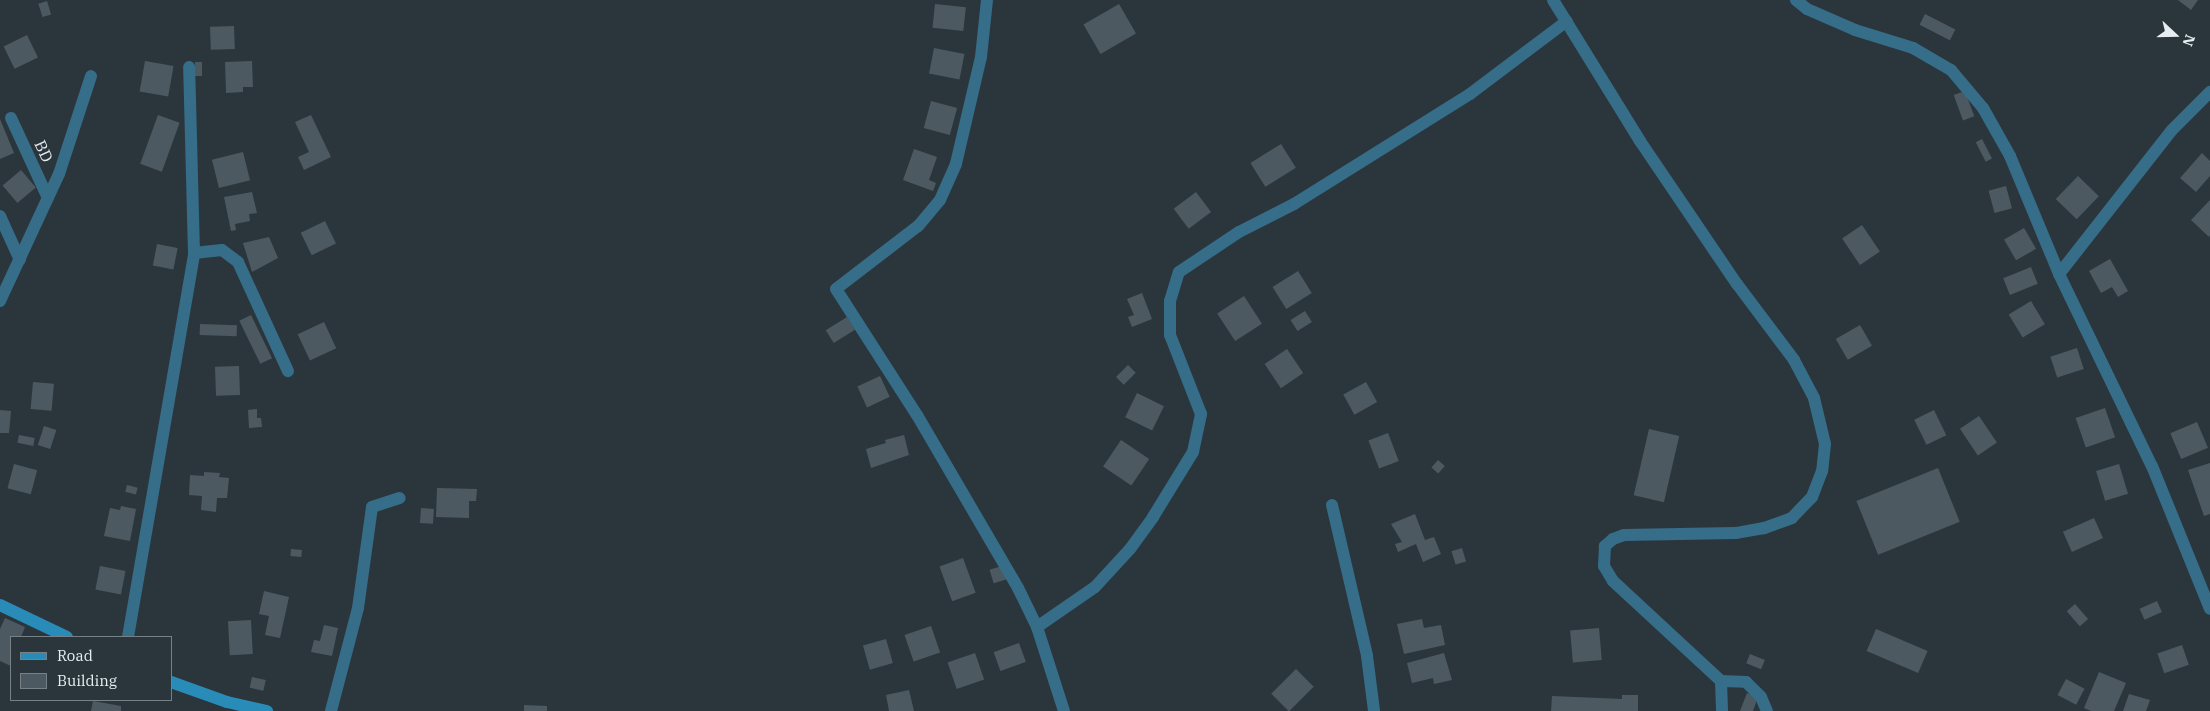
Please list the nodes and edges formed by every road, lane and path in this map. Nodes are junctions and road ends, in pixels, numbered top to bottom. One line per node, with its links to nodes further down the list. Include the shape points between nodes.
1 (987, 0): 20 (street, via 981,57 956,164 940,200 918,226 836,290 917,415 1018,588)
2 (1553, 0): 4 (street)
3 (1796, 0): 13 (street, via 1807,9 1855,30 1913,48 1951,70 1983,108 2010,156)
4 (1567, 22): 20 (street, via 1470,94 1294,204 1239,232 1179,272 1170,301 1170,335 1201,414 1193,452 1130,550 1095,587); 23 (street, via 1640,141 1737,284 1794,360 1814,398 1825,444 1822,471 1812,497 1792,518 1764,528 1735,533 1624,535 1605,546 1604,566 1613,581)
5 (189, 67): 11 (street)
6 (92, 76): 9 (street)
7 (2210, 92): 13 (street, via 2172,130)
8 (11, 118): 9 (street, BD)
9 (48, 198): 12 (street)
10 (0, 216): 12 (street)
11 (194, 254): 15 (street, via 222,250 238,262); 22 (street)
12 (20, 260): 14 (street)
13 (2059, 274): 19 (street, via 2152,466)
14 (0, 300)
15 (288, 372)
16 (400, 498): 26 (street, via 372,507 358,608)
17 (1332, 505): 28 (street, via 1367,656)
18 (0, 605): 21 (street)
19 (2210, 609)
20 (1037, 627): 27 (street)
21 (65, 636)
22 (128, 636)
23 (1721, 681): 29 (street); 30 (street, via 1746,682 1761,697)
24 (172, 682): 25 (street, via 227,702)
25 (266, 711)
26 (331, 711)
27 (1064, 711)
28 (1374, 711)
29 (1722, 711)
30 (1767, 711)

